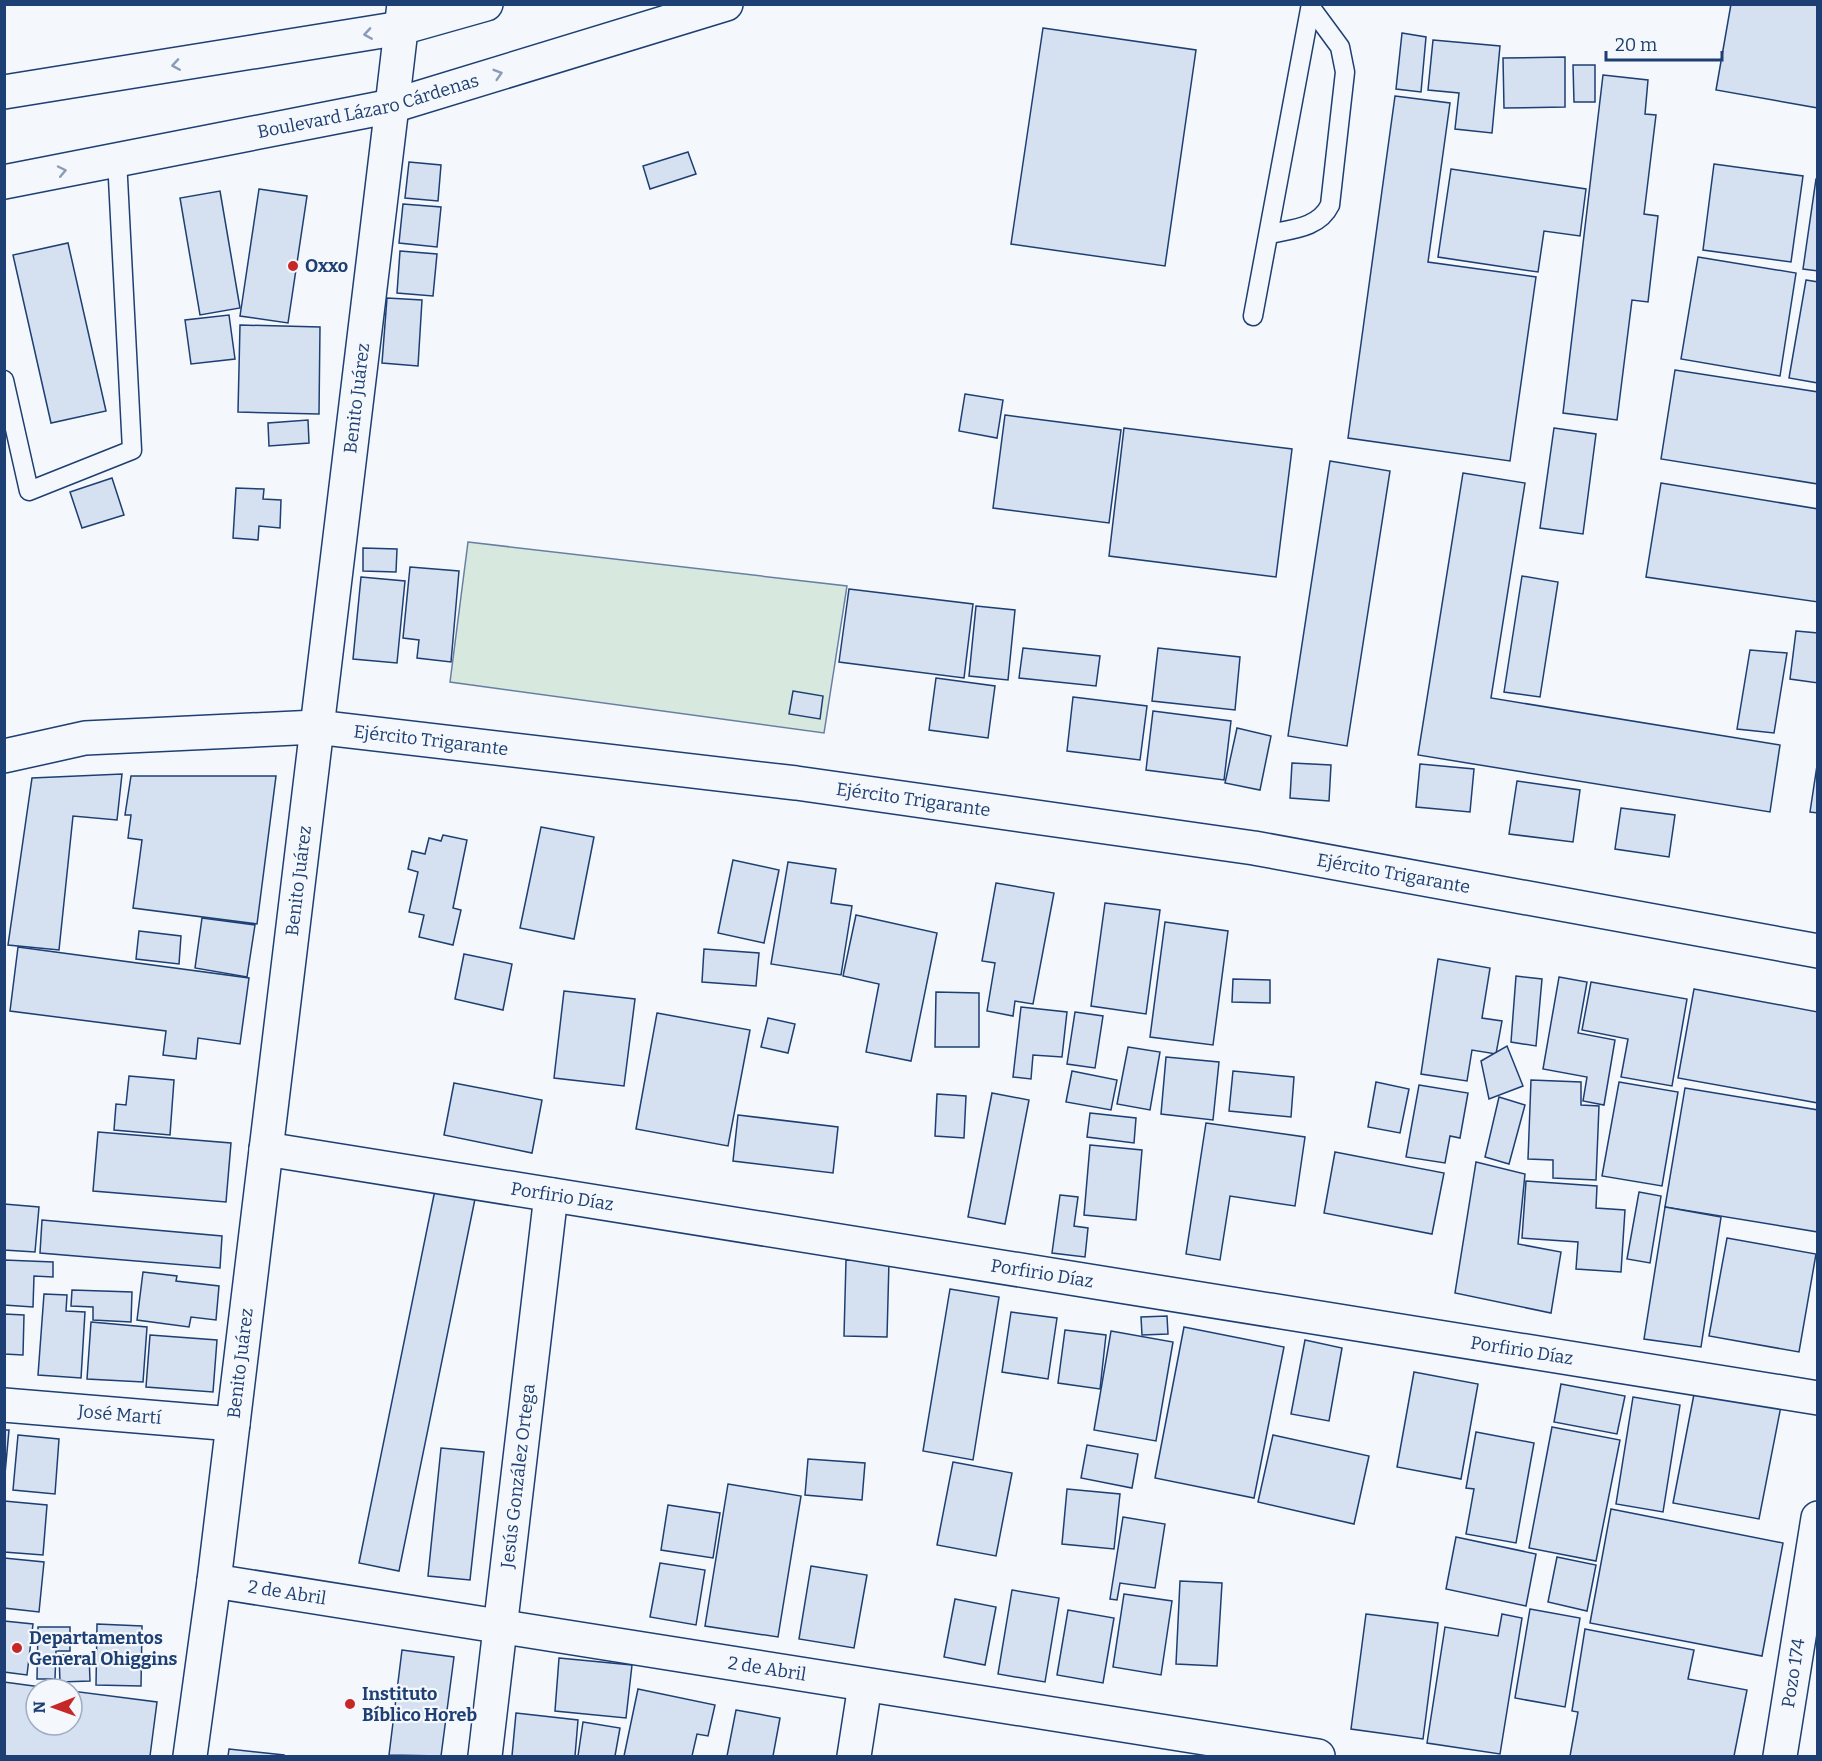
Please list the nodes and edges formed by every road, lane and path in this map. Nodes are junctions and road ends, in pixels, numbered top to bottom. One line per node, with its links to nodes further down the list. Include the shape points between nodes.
1 (486, 4): 4 (street)
2 (726, 4): 6 (street, Boulevard Lázaro Cárdenas, one-way to 2)
3 (1311, 7): 9 (lane); 9 (lane, via 1340,47 1346,72 1330,205 1324,217 1312,224)
4 (403, 16): 5 (street, one-way to 5); 6 (street, Benito Juárez)
5 (4, 92)
6 (392, 106): 7 (street, Boulevard Lázaro Cárdenas); 12 (street, Benito Juárez)
7 (117, 159): 8 (street, Boulevard Lázaro Cárdenas, one-way to 7); 11 (lane, via 132,450 29,491)
8 (4, 182)
9 (1269, 234): 10 (lane)
10 (1253, 316)
11 (4, 380)
12 (316, 727): 13 (street, Ejército Trigarante, via 85,738); 14 (street, Ejército Trigarante, via 796,783 1254,848); 15 (street, Benito Juárez)
13 (4, 756)
14 (1818, 951)
15 (266, 1149): 16 (street, Porfirio Díaz); 19 (street, Benito Juárez)
16 (551, 1195): 17 (street, Porfirio Díaz); 22 (street, Jesús González Ortega)
17 (1818, 1398)
18 (4, 1405): 19 (street, José Martí)
19 (233, 1424): 21 (street, Benito Juárez)
20 (1818, 1518): 28 (street, Pozo 174)
21 (214, 1581): 22 (street, 2 de Abril); 24 (street, Benito Juárez)
22 (501, 1626): 23 (street, 2 de Abril); 25 (street, Jesús González Ortega)
23 (865, 1685): 26 (street); 27 (street, 2 de Abril)
24 (190, 1756)
25 (485, 1756)
26 (854, 1756)
27 (1318, 1756)
28 (1780, 1756)

